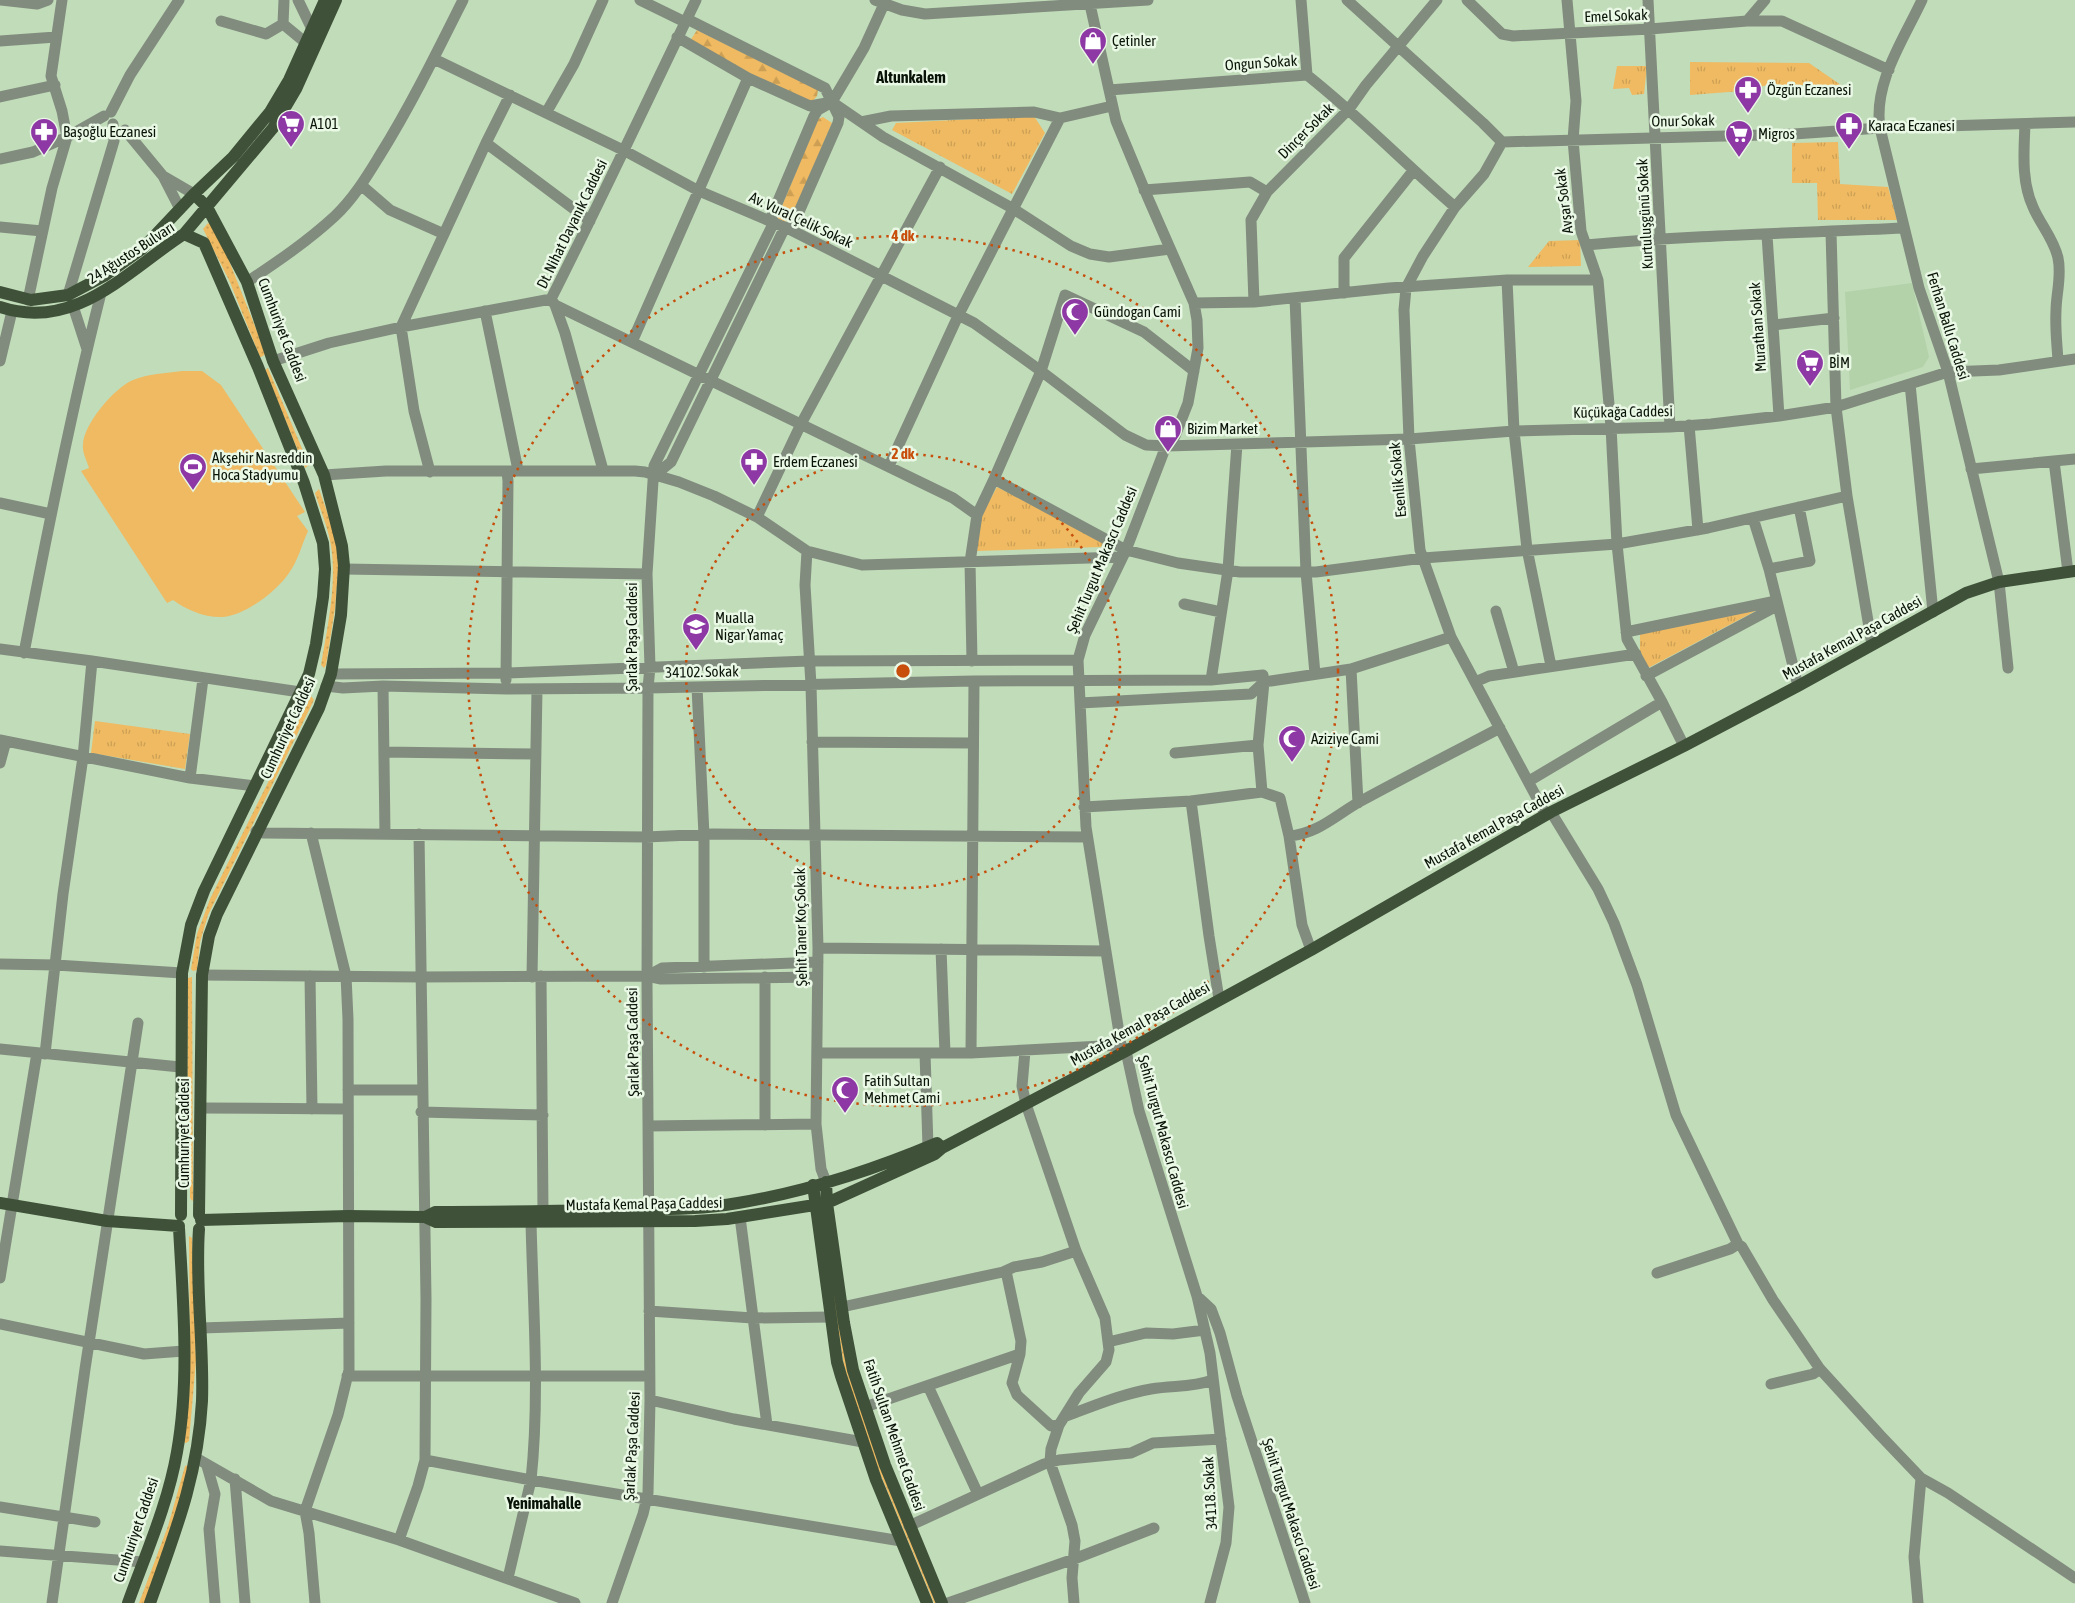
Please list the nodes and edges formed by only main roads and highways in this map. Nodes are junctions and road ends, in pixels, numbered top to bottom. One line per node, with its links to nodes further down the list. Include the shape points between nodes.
1 (325, 0): 3 (main road, via 284,91 266,118 233,157)
2 (336, 0): 4 (main road, 24 Ağustos Bulvarı, via 282,114 262,144)
3 (194, 194): 4 (main road, Cumhuriyet Caddesi); 5 (main road, 24 Ağustos Bulvarı)
4 (207, 206): 6 (main road, 24 Ağustos Bulvarı); 10 (main road, Cumhuriyet Caddesi, via 247,282)
5 (180, 209): 6 (main road, Cumhuriyet Caddesi); 8 (main road, 24 Ağustos Bulvarı, via 134,256)
6 (193, 235): 8 (main road, 24 Ağustos Bulvarı, via 101,293); 11 (main road, Cumhuriyet Caddesi)
7 (0, 292): 8 (main road, 24 Ağustos Bulvarı, via 28,300)
8 (70, 300): 9 (main road, 24 Ağustos Bulvarı, via 50,312 12,311)
9 (0, 307)
10 (273, 361): 11 (main road); 12 (main road, Cumhuriyet Caddesi)
11 (258, 367): 13 (main road, Cumhuriyet Caddesi)
12 (324, 475): 13 (main road); 16 (main road, Cumhuriyet Caddesi, via 342,546 344,569 341,615)
13 (304, 483): 15 (main road, Cumhuriyet Caddesi, via 323,543 325,569 320,620)
14 (2072, 571): 19 (main road, Mustafa Kemal Paşa Caddesi, via 1999,582 1966,593 1798,686 1549,814 1311,950 1123,1048)
15 (307, 680): 16 (main road); 17 (main road, Cumhuriyet Caddesi, via 197,910)
16 (329, 680): 18 (main road, Cumhuriyet Caddesi, via 319,708 216,914)
17 (182, 973): 18 (main road); 27 (main road, Cumhuriyet Caddesi)
18 (202, 975): 26 (main road, Cumhuriyet Caddesi)
19 (942, 1148): 20 (main road, Mustafa Kemal Paşa Caddesi, via 936,1143); 23 (main road, Mustafa Kemal Paşa Caddesi, via 935,1154)
20 (826, 1182): 21 (main road, Mustafa Kemal Paşa Caddesi); 23 (main road, Fatih Sultan Mehmet Caddesi)
21 (813, 1185): 23 (main road, Fatih Sultan Mehmet Caddesi); 24 (main road, Mustafa Kemal Paşa Caddesi, via 736,1204)
22 (5, 1204): 27 (main road, via 107,1221)
23 (821, 1204): 24 (main road, Mustafa Kemal Paşa Caddesi, via 695,1221); 32 (main road, Fatih Sultan Mehmet Caddesi, via 838,1362 863,1442); 33 (main road, Fatih Sultan Mehmet Caddesi, via 853,1370 909,1526)
24 (649, 1215): 25 (main road, Mustafa Kemal Paşa Caddesi, via 435,1212); 25 (main road, Mustafa Kemal Paşa Caddesi, via 531,1222 436,1222)
25 (425, 1216): 26 (main road, Mustafa Kemal Paşa Caddesi)
26 (200, 1221): 27 (main road, via 188,1211); 27 (main road, via 191,1234 184,1233); 29 (main road, Cumhuriyet Caddesi, via 202,1402)
27 (180, 1223): 28 (main road, Cumhuriyet Caddesi, via 184,1351)
28 (177, 1451): 29 (main road); 30 (main road, Cumhuriyet Caddesi, via 164,1506)
29 (196, 1458): 31 (main road, Cumhuriyet Caddesi, via 186,1501)
30 (128, 1603)
31 (150, 1603)
32 (927, 1603)
33 (942, 1603)

